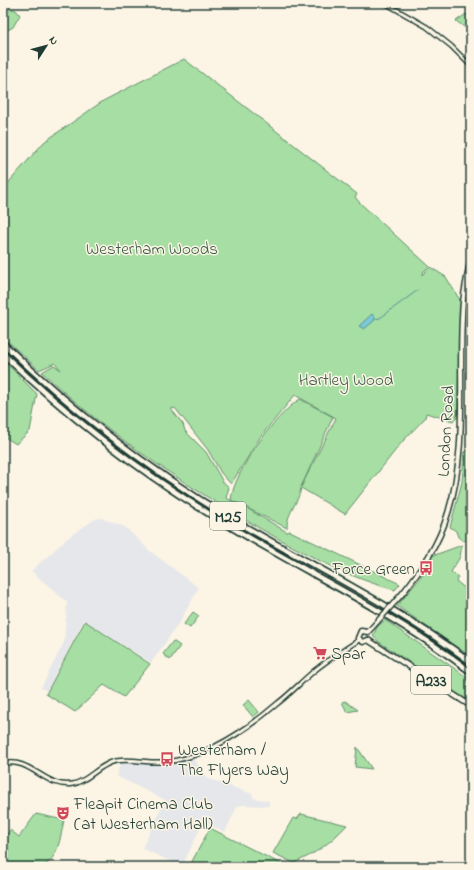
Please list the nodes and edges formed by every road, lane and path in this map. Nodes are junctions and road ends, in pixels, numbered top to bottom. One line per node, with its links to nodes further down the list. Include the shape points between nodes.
1 (386, 3): 2 (street, via 427,27)
2 (471, 66)
3 (471, 257): 6 (main road, London Road, bridge, via 463,302 460,425 455,486 446,518 431,555 402,594)
4 (3, 343): 9 (highway, M25, via 89,419 172,480 245,526 396,611)
5 (3, 354): 10 (highway, M25, via 87,428 165,486 232,528 381,611)
6 (368, 632): 7 (main road, via 360,632); 8 (main road)
7 (359, 640): 8 (main road); 12 (street, via 315,670 278,704 250,724 211,748 190,757 164,763 116,761 77,783 65,784 48,780 21,763)
8 (368, 640): 11 (main road, A233)
9 (471, 662)
10 (471, 672)
11 (471, 706)
12 (3, 764)

